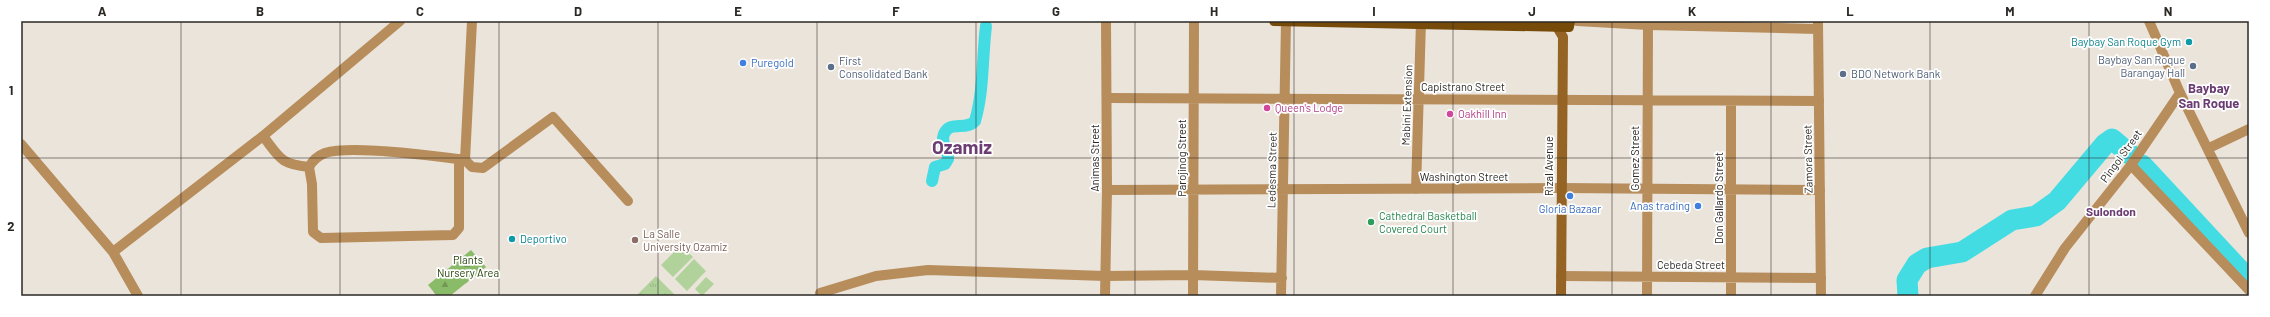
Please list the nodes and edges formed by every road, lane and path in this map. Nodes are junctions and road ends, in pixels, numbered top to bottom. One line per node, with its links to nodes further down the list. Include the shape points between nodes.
1 (400, 21): 25 (street)
2 (472, 21): 28 (street)
3 (1106, 21): 16 (street, Animas Street)
4 (1194, 21): 17 (street, Parojinog Street)
5 (1274, 21): 6 (main road)
6 (1286, 21): 8 (main road); 18 (street, Ledesma Street)
7 (2149, 21): 15 (street)
8 (1421, 22): 11 (main road); 19 (street, Mabini Extension)
9 (1574, 23): 10 (street); 11 (main road); 14 (main road)
10 (1648, 23): 12 (street); 21 (street, Gomez Street)
11 (1557, 24): 14 (main road, Rizal Avenue)
12 (1733, 24): 13 (street)
13 (1818, 25): 23 (street, Zamora Street)
14 (1562, 37): 20 (main road, Rizal Avenue)
15 (2180, 93): 27 (street); 29 (street, Pingol Street)
16 (1108, 98): 17 (street, Capistrano Street); 35 (street, Animas Street)
17 (1194, 98): 18 (street, Capistrano Street); 36 (street, Parojinog Street)
18 (1286, 99): 19 (street, Capistrano Street); 38 (street, Ledesma Street)
19 (1419, 99): 20 (street, Capistrano Street); 32 (street, Mabini Extension)
20 (1561, 100): 21 (street, Capistrano Street); 31 (main road, Rizal Avenue)
21 (1648, 100): 22 (street, Capistrano Street); 33 (street, Gomez Street)
22 (1731, 101): 23 (street, Capistrano Street); 34 (street, Don Gallardo Street)
23 (1819, 101): 37 (street, Zamora Street)
24 (2249, 129): 27 (street)
25 (263, 136): 30 (street, via 280,159 287,164); 41 (street)
26 (21, 144): 41 (street)
27 (2209, 148): 40 (street)
28 (462, 160): 30 (street, via 366,151 335,152 319,156); 30 (street, via 459,228 450,236 316,236 313,232); 39 (street, via 472,167 482,168 553,117)
29 (2131, 165): 49 (street); 59 (street, Pingol Street, via 2065,248)
30 (309, 167)
31 (1561, 188): 32 (street, Washington Street); 33 (street, Washington Street); 44 (main road, Rizal Avenue)
32 (1416, 189): 38 (street, Washington Street)
33 (1647, 189): 34 (street, Washington Street); 45 (street, Gomez Street)
34 (1731, 189): 37 (street, Washington Street); 46 (street, Don Gallardo Street)
35 (1107, 190): 36 (street, Washington Street); 42 (street, Animas Street)
36 (1194, 190): 38 (street, Washington Street); 43 (street, Parojinog Street)
37 (1820, 190): 48 (street, Zamora Street)
38 (1283, 191): 47 (street, Ledesma Street)
39 (628, 201)
40 (2249, 233)
41 (113, 252): 51 (street)
42 (1105, 276): 43 (street); 50 (street, via 956,270 914,271 876,276); 52 (street, Animas Street)
43 (1193, 276): 47 (street); 53 (street, Parojinog Street)
44 (1561, 276): 45 (street, Cebeda Street); 55 (main road, Rizal Avenue)
45 (1647, 276): 46 (street, Cebeda Street); 56 (street, Gomez Street)
46 (1731, 277): 48 (street, Cebeda Street); 57 (street, Don Gallardo Street)
47 (1282, 278): 54 (street, Ledesma Street)
48 (1821, 278): 58 (street, Zamora Street)
49 (2249, 290)
50 (820, 293)
51 (138, 296)
52 (1104, 296)
53 (1193, 296)
54 (1281, 296)
55 (1561, 296)
56 (1647, 296)
57 (1731, 296)
58 (1821, 296)
59 (2035, 296)

